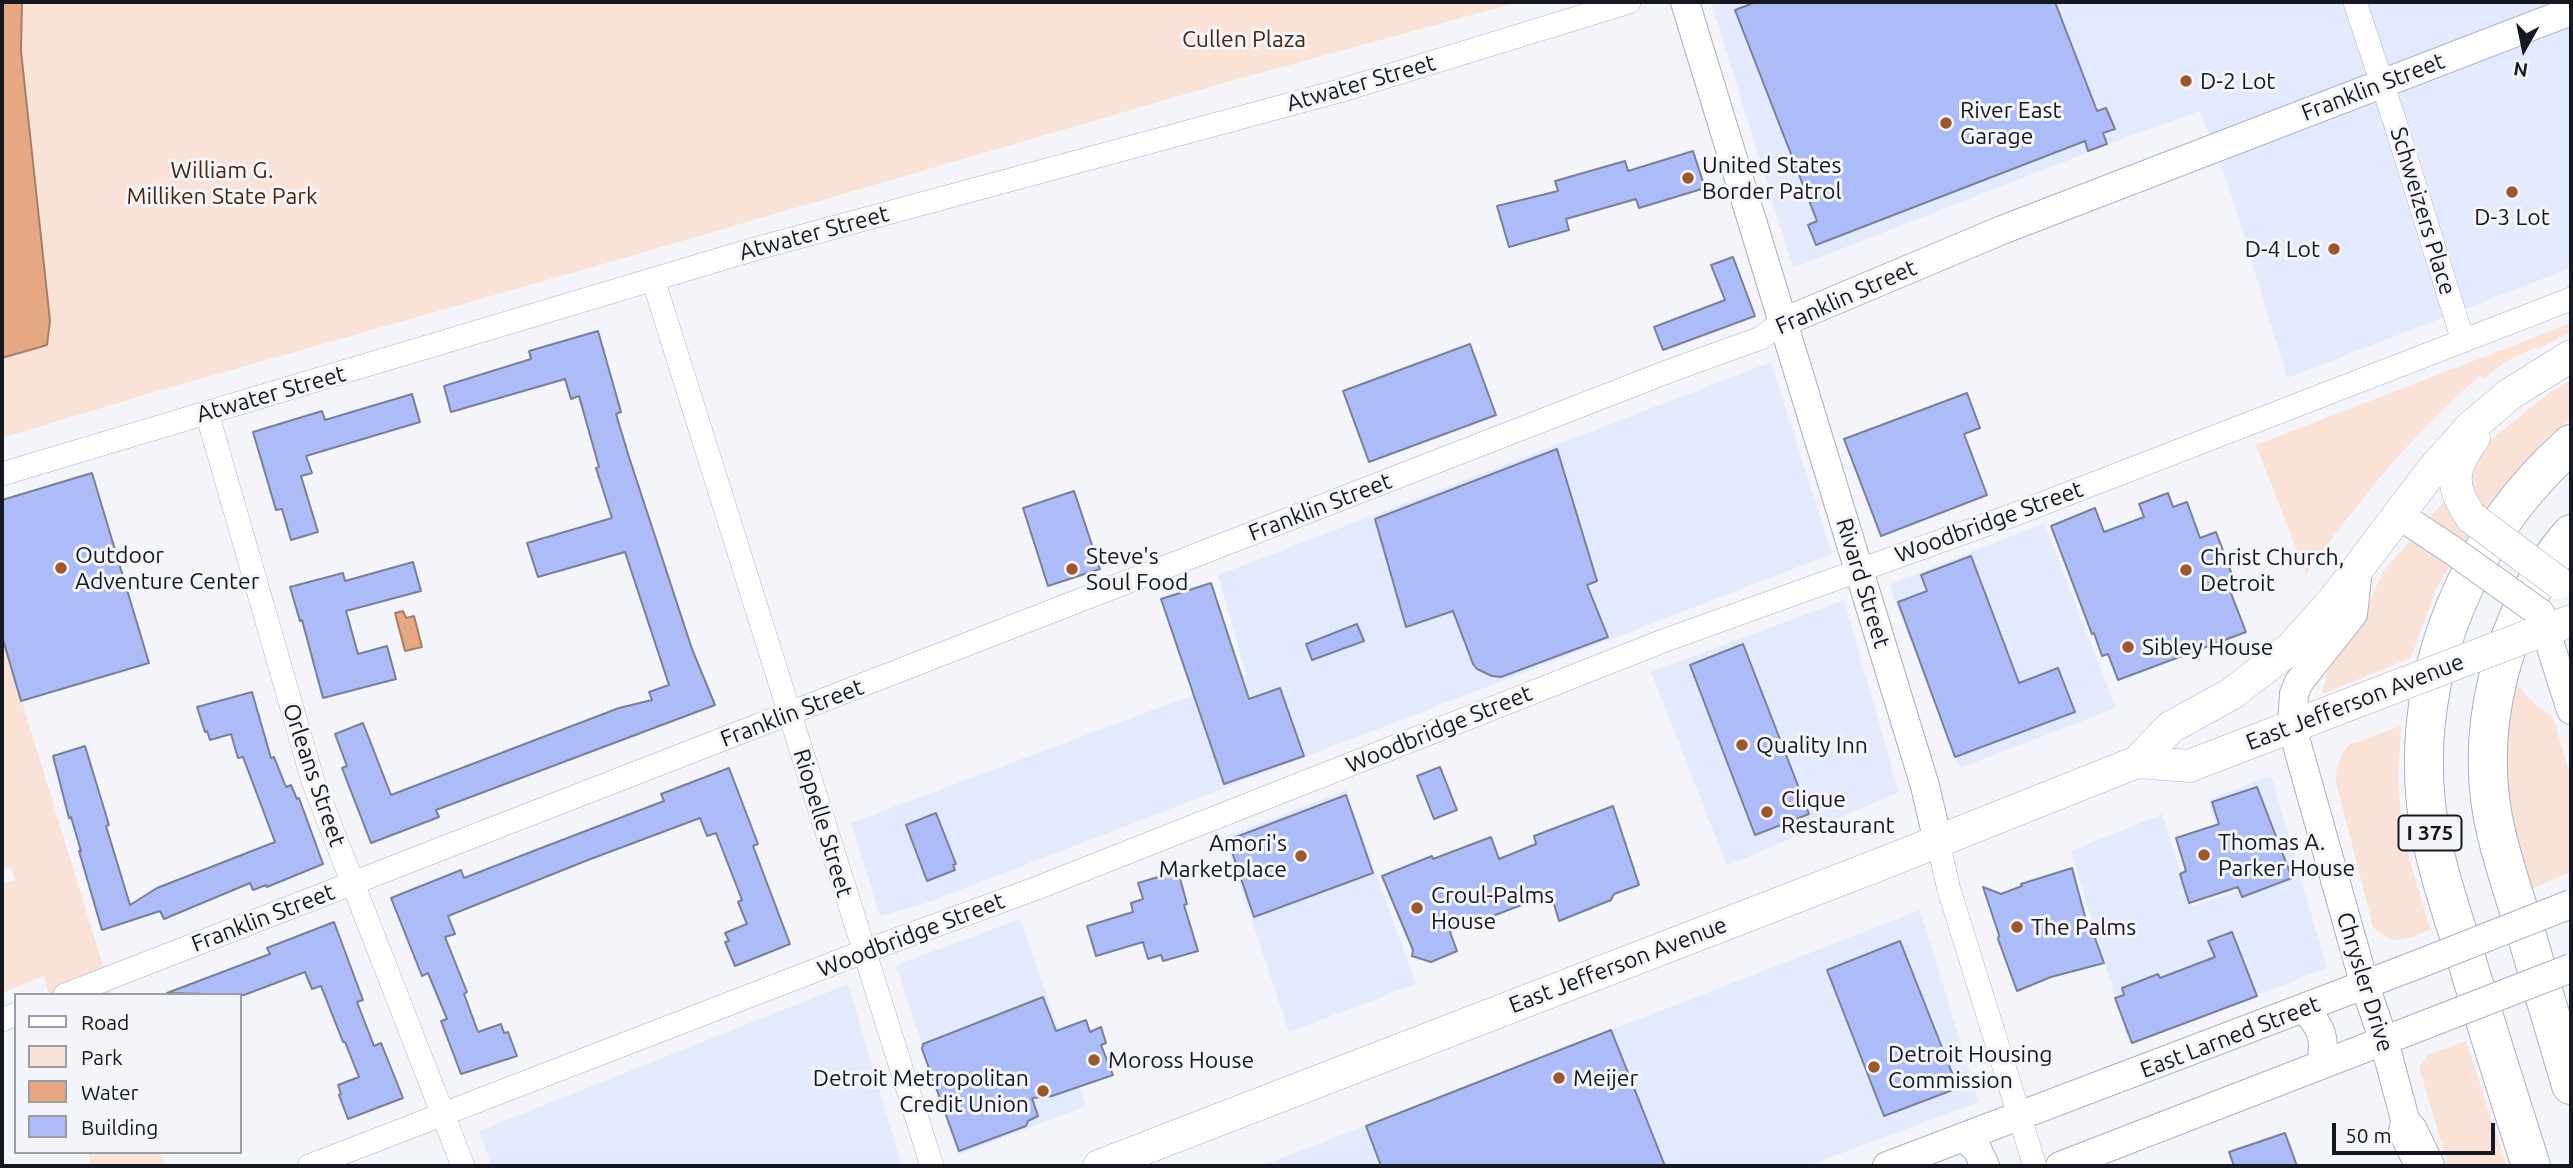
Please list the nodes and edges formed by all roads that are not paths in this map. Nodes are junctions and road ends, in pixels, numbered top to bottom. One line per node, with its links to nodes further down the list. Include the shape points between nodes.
1 (1629, 2): 6 (street, Atwater Street, via 1339,91)
2 (1685, 2): 8 (street, Rivard Street)
3 (2355, 2): 5 (street, Schweizers Place)
4 (2571, 10): 5 (street, Franklin Street)
5 (2382, 83): 8 (street, Franklin Street, via 2002,230); 9 (street, Schweizers Place)
6 (653, 279): 12 (street, Atwater Street); 22 (street, Riopelle Street)
7 (2571, 299): 9 (street, Woodbridge Street)
8 (1782, 323): 18 (street, Rivard Street); 22 (street, Franklin Street, via 1761,338)
9 (2463, 341): 18 (street, Woodbridge Street)
10 (2571, 356): 11 (main road, East Jefferson Avenue)
11 (2510, 394): 15 (main road, East Jefferson Avenue, via 2471,427); 19 (main road, bridge, via 2461,454 2455,486 2472,518)
12 (207, 413): 14 (street, Atwater Street); 26 (street, Orleans Street, via 309,768)
13 (2571, 444): 49 (highway, I 375, via 2513,504 2459,595 2444,636 2424,738 2426,804 2438,868)
14 (2, 474)
15 (2399, 515): 17 (main road, East Jefferson Avenue); 20 (street, bridge, via 2452,550)
16 (2571, 534): 35 (highway, I 375, via 2545,568 2513,628 2496,684 2488,750 2497,836)
17 (2358, 569): 23 (street, Chrysler Drive, via 2353,614 2300,682 2293,701); 24 (main road, East Jefferson Avenue, via 2271,665 2222,700 2171,727)
18 (1860, 570): 25 (street, Rivard Street); 28 (street, Woodbridge Street, via 1663,641)
19 (2565, 586)
20 (2547, 625): 21 (street); 23 (main road, East Jefferson Avenue, bridge)
21 (2571, 710)
22 (790, 715): 26 (street, Franklin Street); 28 (street, Riopelle Street)
23 (2292, 727): 24 (main road, East Jefferson Avenue, via 2189,766); 30 (street, Chrysler Drive)
24 (2137, 762): 25 (main road, East Jefferson Avenue)
25 (1938, 842): 37 (street, Rivard Street); 43 (main road, East Jefferson Avenue)
26 (353, 884): 31 (street, Franklin Street); 36 (street, Orleans Street)
27 (2571, 904): 30 (street, East Larned Street, bridge)
28 (863, 952): 36 (street, Woodbridge Street); 42 (street, Riopelle Street)
29 (2571, 968): 33 (street, bridge)
30 (2365, 986): 32 (street, East Larned Street); 33 (street, Chrysler Drive)
31 (70, 993)
32 (2304, 1008): 34 (street, via 2323,1035); 37 (street, East Larned Street)
33 (2384, 1041): 34 (street); 39 (street, Chrysler Drive)
34 (2321, 1065): 47 (street)
35 (2571, 1085)
36 (443, 1114): 40 (street, Woodbridge Street); 41 (street, Orleans Street)
37 (2020, 1116): 38 (street, East Larned Street); 46 (street, Rivard Street)
38 (1963, 1137): 44 (street, East Larned Street); 45 (street, via 1977,1149)
39 (2413, 1148): 48 (highway)
40 (309, 1166)
41 (463, 1166)
42 (932, 1166)
43 (1099, 1166)
44 (1887, 1166)
45 (1986, 1166)
46 (2035, 1166)
47 (2060, 1166)
48 (2425, 1166)
49 (2531, 1166)

